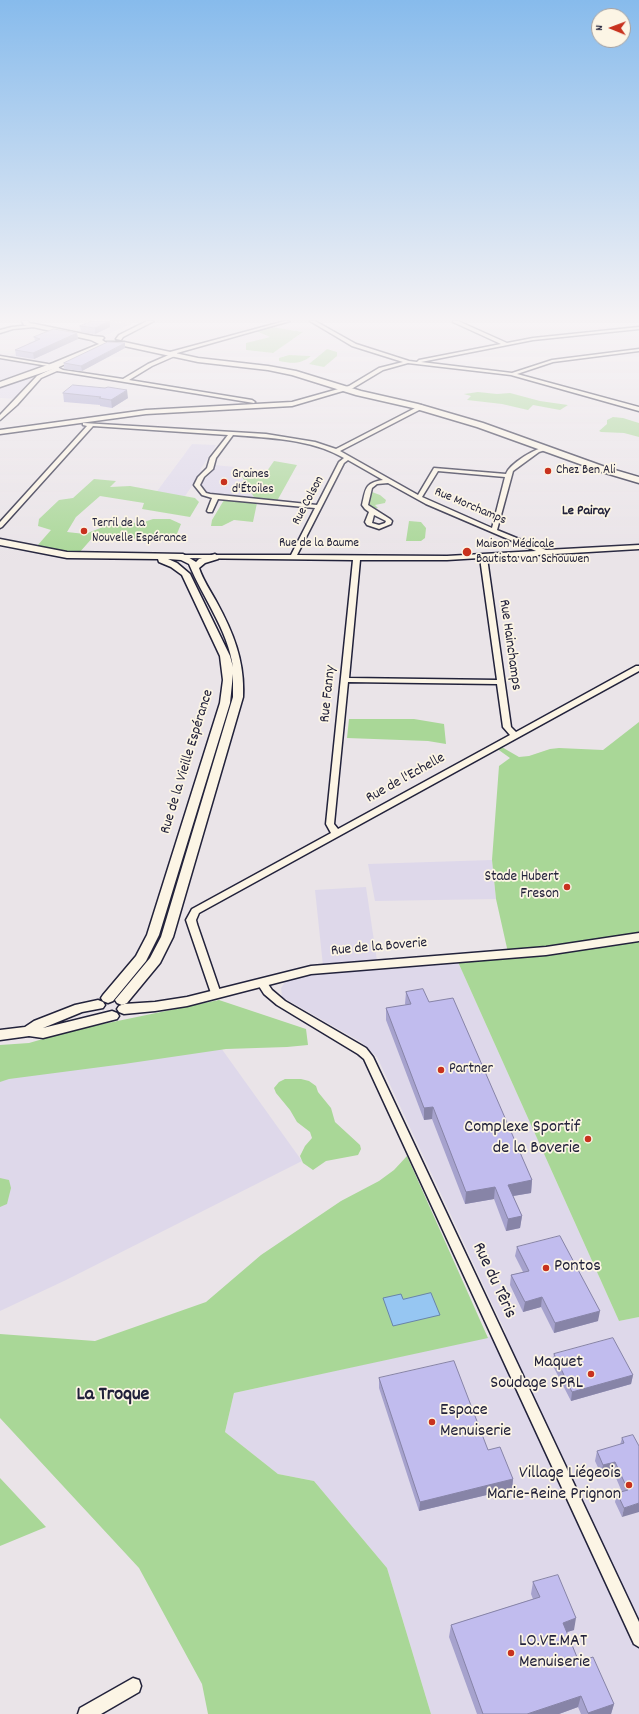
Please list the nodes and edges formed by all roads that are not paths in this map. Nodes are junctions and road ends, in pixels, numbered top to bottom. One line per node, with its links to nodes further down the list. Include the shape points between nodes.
1 (18, 401): 9 (street)
2 (248, 401): 6 (street)
3 (304, 401): 6 (street)
4 (394, 401): 7 (main road)
5 (610, 401): 8 (street)
6 (260, 406): 10 (street, via 146,412)
7 (421, 408): 14 (main road); 15 (street)
8 (639, 409)
9 (0, 418)
10 (82, 421): 11 (street, Rue Morchamps); 12 (street)
11 (91, 425): 13 (street, Rue Morchamps); 25 (street)
12 (0, 432)
13 (232, 433): 15 (street, Rue Morchamps, via 301,441); 20 (street, via 213,458 212,466 197,484 206,496)
14 (546, 448): 17 (street, via 512,468); 18 (main road)
15 (336, 451): 16 (street, Rue Morchamps)
16 (348, 458): 19 (street, Rue Morchamps); 22 (street, Rue Colson, via 342,462)
17 (508, 476): 21 (street, via 436,469); 26 (street)
18 (639, 480)
19 (387, 481): 21 (street, Rue Morchamps); 24 (street, via 373,484 369,488 365,505)
20 (216, 497): 22 (street); 23 (street)
21 (419, 498): 26 (street, Rue Morchamps)
22 (319, 507): 34 (street, Rue Colson)
23 (210, 511)
24 (372, 512)
25 (0, 526)
26 (494, 531): 29 (street, Rue Morchamps)
27 (0, 542): 31 (street, Rue de la Baume, via 67,555)
28 (639, 547): 29 (street, Rue de la Baume)
29 (544, 552): 30 (street, Rue de la Baume)
30 (483, 556): 35 (street, Rue de la Baume); 39 (street, Rue Hainchamps)
31 (143, 557): 32 (street, Rue de la Baume); 43 (street, Rue de la Vieille Espérance, via 169,563 186,574 223,650 229,676 225,703)
32 (183, 557): 33 (street, Rue de la Baume); 36 (street)
33 (215, 557): 34 (street, Rue de la Baume); 36 (street, via 202,561)
34 (293, 557): 35 (street, Rue de la Baume)
35 (358, 557): 38 (street, Rue Fanny)
36 (196, 567): 42 (street, Rue de la Vieille Espérance, via 196,573 234,650 239,685 234,711)
37 (639, 668): 40 (street, Rue de l'Echelle)
38 (345, 680): 39 (street); 41 (street, Rue Fanny, via 330,824)
39 (501, 682): 40 (street, Rue Hainchamps, via 507,727)
40 (515, 735): 41 (street, Rue de l'Echelle)
41 (337, 832): 47 (street, Rue de l'Echelle, via 195,911 191,920 195,936)
42 (175, 911): 43 (street, via 166,920); 44 (street, Rue de la Vieille Espérance)
43 (156, 924): 44 (street); 48 (street, Rue de la Vieille Espérance, via 141,958)
44 (167, 937): 49 (street, Rue de la Vieille Espérance, via 155,960)
45 (639, 937): 46 (street, Rue de la Boverie, via 546,951 311,970)
46 (262, 983): 47 (street, Rue de la Boverie); 53 (street, Rue du Têris, via 280,1003 368,1057)
47 (216, 994): 49 (street, Rue de la Boverie, via 147,1009)
48 (103, 1001): 49 (street, via 117,998); 50 (street, via 97,1011 103,1016); 51 (street, via 39,1024)
49 (123, 1005): 50 (street, via 121,1013)
50 (112, 1016): 51 (street, via 43,1033)
51 (29, 1031): 52 (street)
52 (0, 1036)
53 (639, 1639)
54 (133, 1686): 55 (street)
55 (86, 1714)

